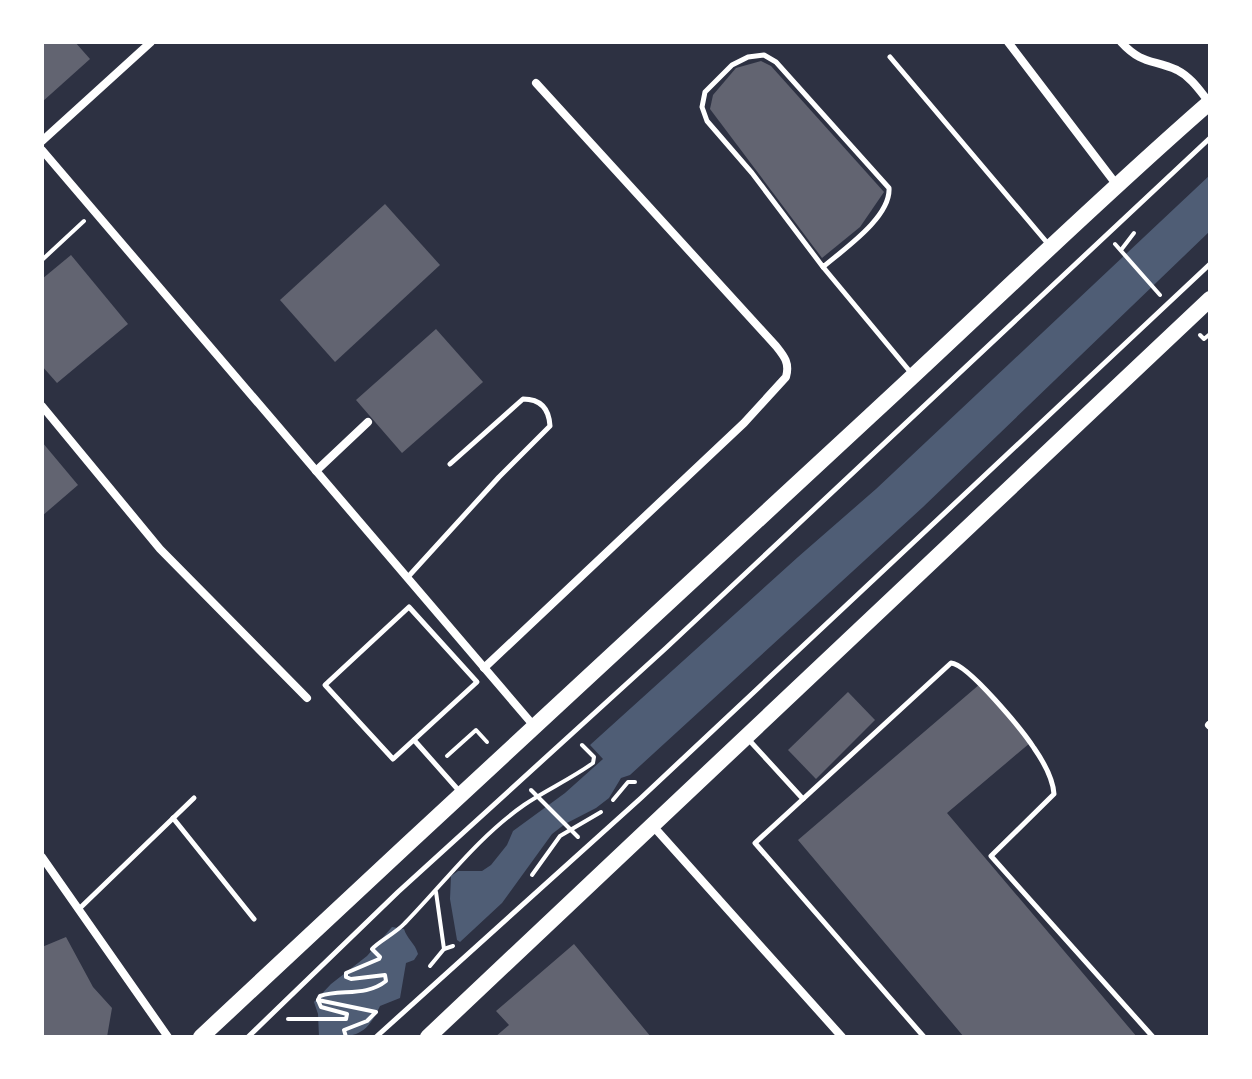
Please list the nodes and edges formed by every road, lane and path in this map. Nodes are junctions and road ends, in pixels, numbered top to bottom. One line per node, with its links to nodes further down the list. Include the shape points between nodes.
1 (151, 42): 8 (street)
2 (1008, 42): 10 (street)
3 (1121, 42): 6 (street, via 1141,60 1188,76)
4 (890, 57): 13 (lane)
5 (536, 83): 27 (street, via 776,346 788,369 744,423)
6 (1210, 102): 10 (main road)
7 (1210, 138): 54 (lane)
8 (42, 141)
9 (42, 150): 11 (street)
10 (1116, 184): 13 (main road)
11 (94, 211): 14 (path); 25 (street)
12 (1111, 239): 18 (path)
13 (1050, 246): 21 (main road)
14 (42, 260)
15 (1210, 264): 56 (lane, via 641,798)
16 (823, 267): 16 (lane, via 881,214 889,188 776,62 764,55 748,57 705,92 702,107 707,121); 21 (lane)
17 (1210, 299): 30 (main road)
18 (1165, 300)
19 (1194, 329): 20 (path, via 1204,339)
20 (1210, 334)
21 (913, 376): 29 (main road)
22 (42, 406): 28 (street, via 160,549)
23 (368, 422): 25 (street)
24 (450, 464): 26 (lane, via 523,399 534,399 550,415 550,426)
25 (316, 471): 26 (street)
26 (407, 578): 27 (street)
27 (484, 668): 29 (street)
28 (307, 698)
29 (534, 726): 36 (main road)
30 (746, 737): 38 (lane); 40 (main road)
31 (414, 740): 31 (lane, via 477,682 409,607 325,685 393,759); 36 (lane)
32 (580, 744): 45 (path, via 594,757 593,763 524,805 453,868)
33 (495, 750): 34 (path, via 476,730 445,758)
34 (453, 767)
35 (523, 781): 41 (path)
36 (461, 793): 53 (main road)
37 (194, 798): 39 (lane)
38 (803, 799): 51 (lane, via 755,843); 61 (lane, via 951,663 958,664 1034,747 1054,786 1054,794 991,856)
39 (173, 818): 46 (lane); 47 (lane)
40 (653, 826): 57 (main road); 58 (street)
41 (586, 845)
42 (551, 848): 43 (path)
43 (556, 854)
44 (42, 857): 46 (street)
45 (436, 892): 48 (path); 49 (path, via 373,947 379,959 346,973 351,979 385,975 382,985 363,992 323,994)
46 (78, 909): 52 (street)
47 (254, 919)
48 (444, 949)
49 (318, 1000): 50 (path, via 321,1007 347,1014 346,1019); 55 (path, via 376,1012 344,1030)
50 (287, 1019)
51 (918, 1030): 59 (lane); 60 (lane)
52 (168, 1037)
53 (201, 1037)
54 (248, 1037)
55 (346, 1037)
56 (376, 1037)
57 (428, 1037)
58 (842, 1037)
59 (912, 1037)
60 (924, 1037)
61 (1153, 1037)

